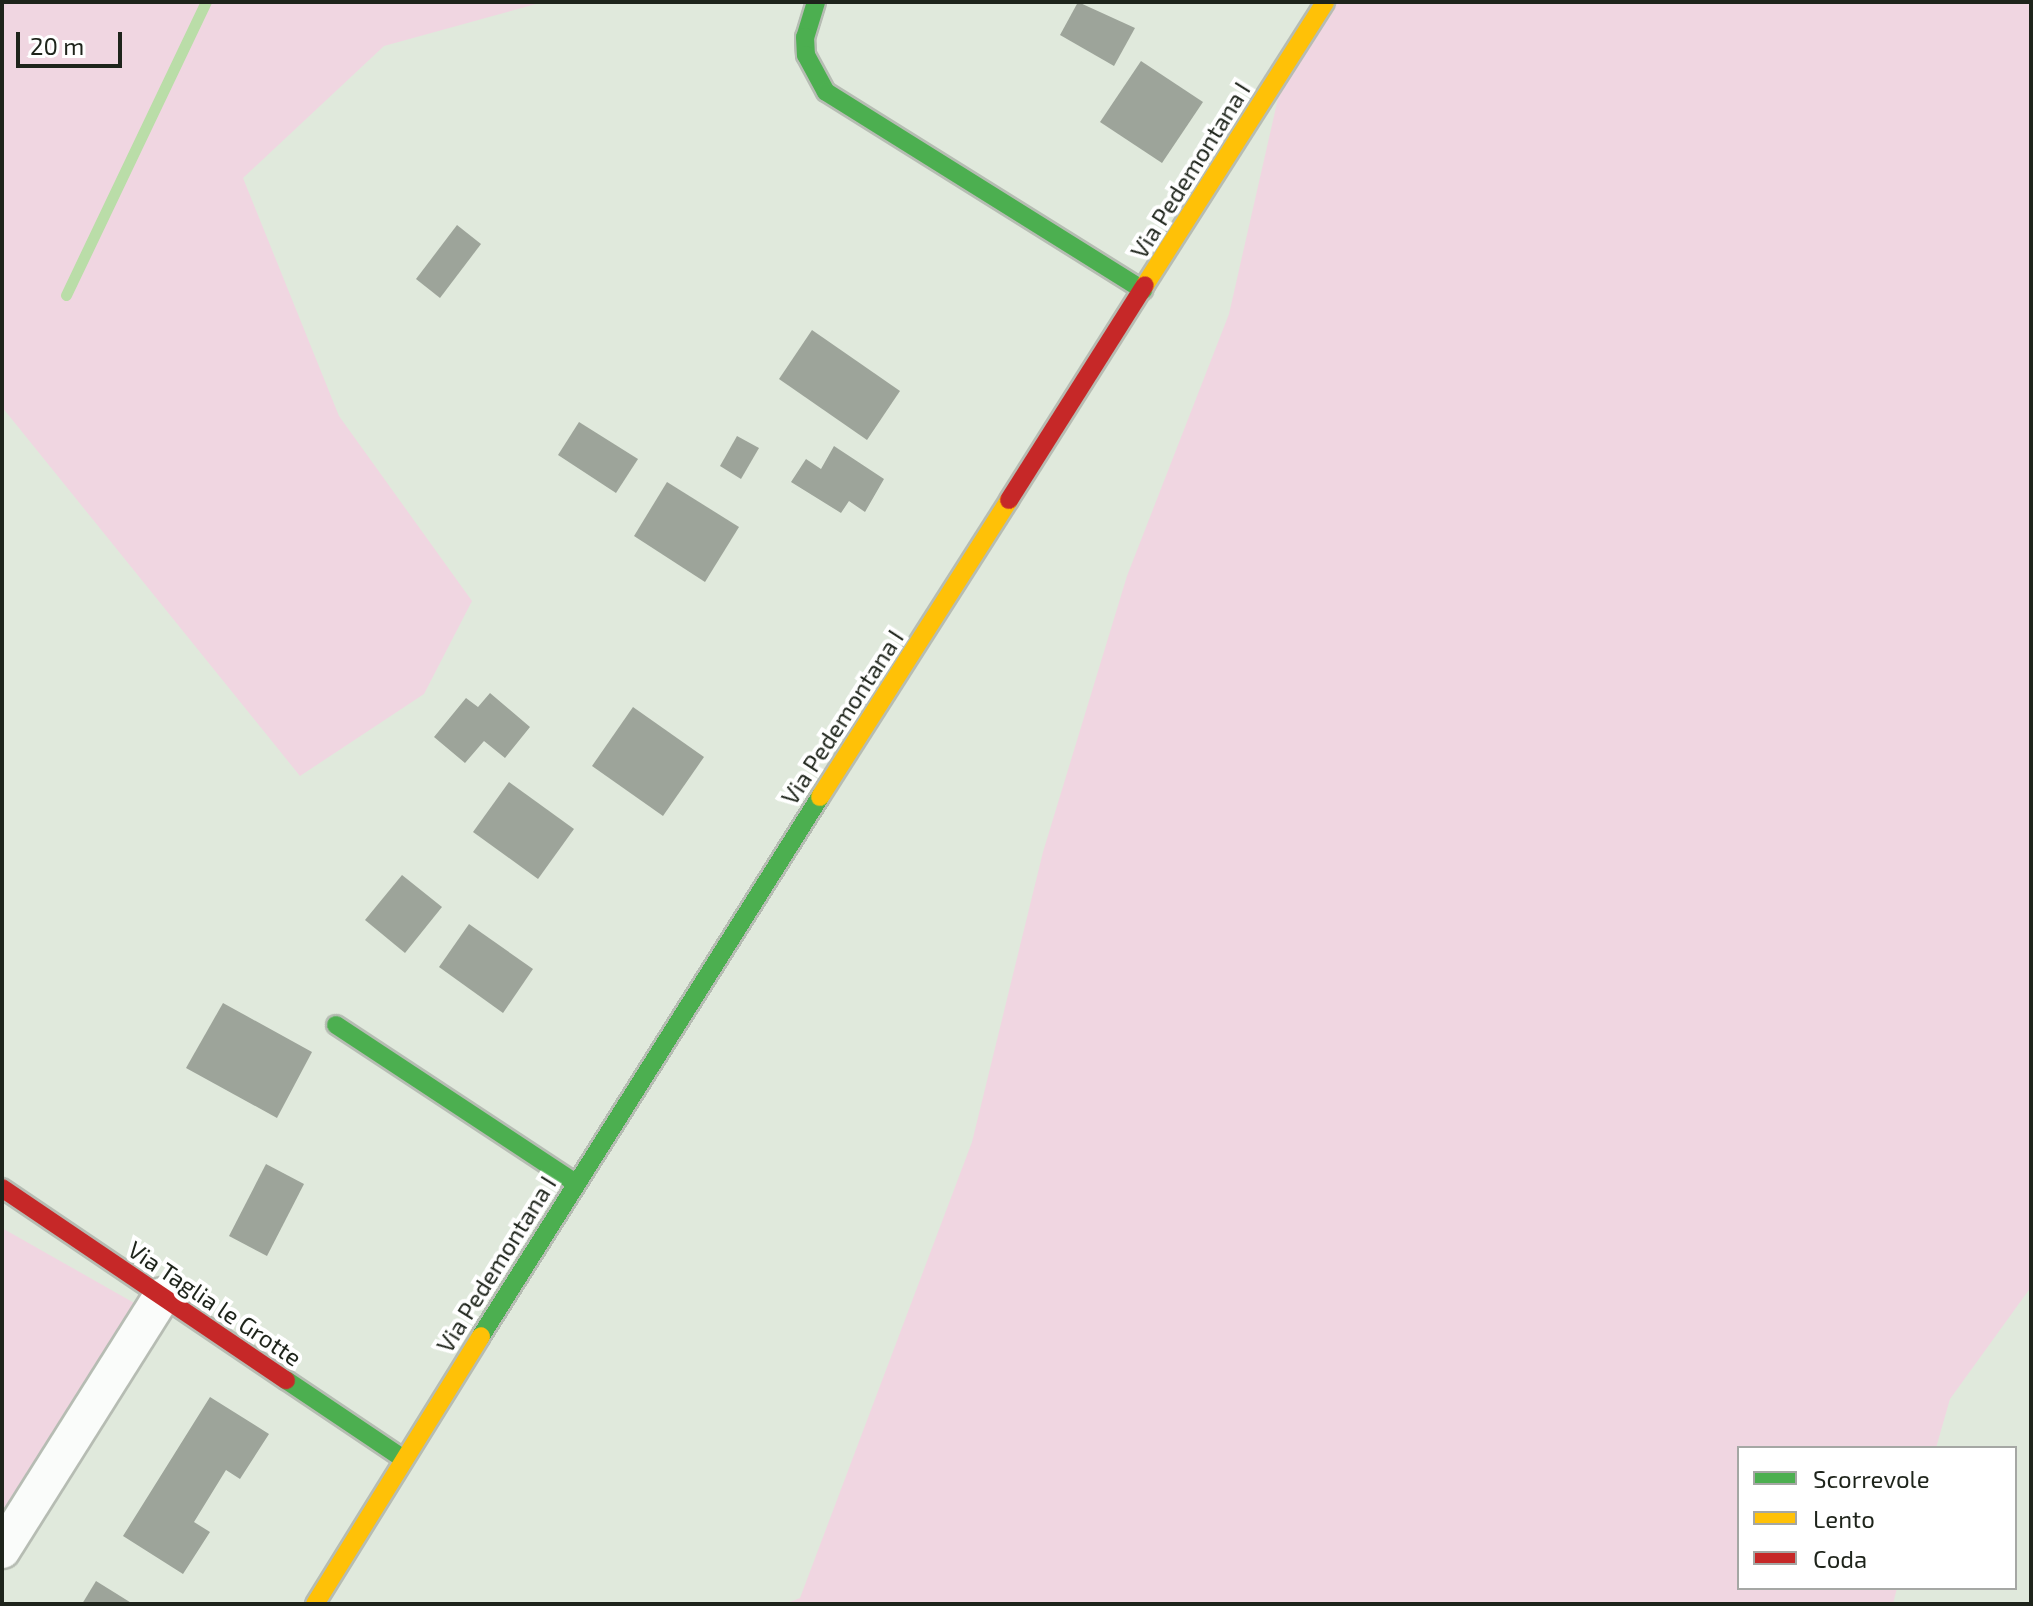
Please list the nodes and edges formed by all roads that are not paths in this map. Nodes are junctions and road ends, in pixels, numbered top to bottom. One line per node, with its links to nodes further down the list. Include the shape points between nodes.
1 (816, 2): 3 (street, via 805,37 806,55 826,92)
2 (1325, 2): 3 (street, Via Pedemontana I)
3 (1143, 290): 5 (street, Via Pedemontana I)
4 (336, 1025): 5 (street)
5 (576, 1183): 8 (street, Via Pedemontana I)
6 (2, 1188): 7 (street, Via Taglia le Grotte)
7 (162, 1296): 8 (street, Via Taglia le Grotte); 9 (street)
8 (402, 1458): 10 (street, Via Pedemontana I)
9 (2, 1550)
10 (315, 1604)

